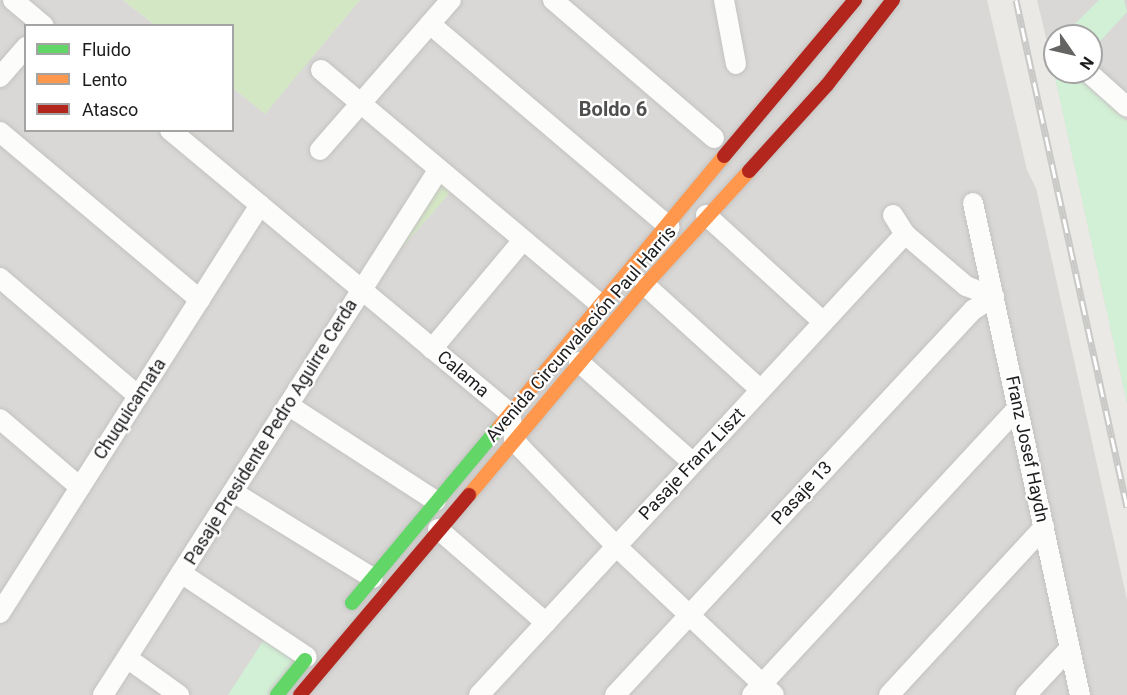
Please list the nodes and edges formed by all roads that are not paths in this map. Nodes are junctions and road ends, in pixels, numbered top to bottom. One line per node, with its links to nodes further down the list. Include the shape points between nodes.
1 (14, 0): 7 (street)
2 (451, 0): 8 (street)
3 (553, 0): 18 (street)
4 (724, 0): 10 (street)
5 (855, 0): 25 (main road, Avenida Circunvalación Paul Harris)
6 (893, 0): 23 (main road, Avenida Circunvalación Paul Harris, via 766,155)
7 (43, 24)
8 (430, 24): 14 (street); 25 (street)
9 (24, 49): 12 (street)
10 (736, 64)
11 (321, 70): 14 (street)
12 (0, 77)
13 (1102, 84): 15 (street)
14 (361, 103): 19 (street); 20 (street)
15 (1127, 106)
16 (0, 132): 32 (street)
17 (181, 134): 22 (street, Calama)
18 (714, 138)
19 (320, 150)
20 (439, 169): 27 (street); 30 (street, Pasaje Presidente Pedro Aguirre Cerda)
21 (973, 203): 31 (street, Franz Josef Haydn)
22 (260, 205): 30 (street, Calama); 32 (street, Chuquicamata)
23 (706, 215): 29 (main road, Avenida Circunvalación Paul Harris); 34 (street)
24 (893, 215): 26 (street)
25 (669, 227): 33 (main road, Avenida Circunvalación Paul Harris)
26 (905, 234): 31 (street, via 966,286); 34 (street, Pasaje Franz Liszt)
27 (523, 240): 33 (street); 35 (street)
28 (0, 278): 38 (street)
29 (645, 285): 36 (main road, Avenida Circunvalación Paul Harris); 37 (street)
30 (361, 290): 35 (street, Calama); 39 (street, Pasaje Presidente Pedro Aguirre Cerda)
31 (994, 297): 40 (street, Franz Josef Haydn); 56 (street, Pasaje 13, via 973,310)
32 (200, 300): 38 (street, Chuquicamata)
33 (601, 305): 41 (main road, Avenida Circunvalación Paul Harris)
34 (823, 322): 37 (street, Pasaje Franz Liszt)
35 (432, 349): 41 (street, Calama)
36 (579, 362): 43 (main road, Avenida Circunvalación Paul Harris); 44 (street)
37 (761, 390): 44 (street, Pasaje Franz Liszt)
38 (138, 396): 45 (street, Chuquicamata)
39 (288, 405): 46 (street, Pasaje Presidente Pedro Aguirre Cerda); 47 (street)
40 (1018, 408): 48 (street, Franz Josef Haydn); 61 (street)
41 (510, 413): 43 (street); 47 (main road, Avenida Circunvalación Paul Harris)
42 (0, 419): 45 (street)
43 (514, 439): 49 (main road, Avenida Circunvalación Paul Harris); 50 (street)
44 (693, 463): 50 (street, Pasaje Franz Liszt)
45 (80, 487): 53 (street, Chuquicamata)
46 (233, 492): 51 (street, Pasaje Presidente Pedro Aguirre Cerda); 52 (street)
47 (436, 501): 52 (main road, Avenida Circunvalación Paul Harris)
48 (1044, 527): 58 (street, Franz Josef Haydn); 68 (street)
49 (438, 530): 57 (street); 65 (main road, Avenida Circunvalación Paul Harris)
50 (616, 546): 56 (street); 57 (street, Pasaje Franz Liszt)
51 (181, 573): 59 (street); 60 (street, Pasaje Presidente Pedro Aguirre Cerda)
52 (373, 578): 55 (main road, Avenida Circunvalación Paul Harris)
53 (6, 587): 54 (street, Chuquicamata)
54 (0, 613)
55 (344, 613)
56 (688, 616): 61 (street); 67 (street, Pasaje 13)
57 (546, 622): 66 (street, Pasaje Franz Liszt)
58 (1070, 648): 69 (street); 70 (street, Franz Josef Haydn)
59 (311, 653): 64 (main road)
60 (127, 658): 62 (street, Pasaje Presidente Pedro Aguirre Cerda); 63 (street)
61 (763, 691)
62 (103, 695)
63 (179, 695)
64 (277, 695)
65 (300, 695)
66 (479, 695)
67 (615, 695)
68 (889, 695)
69 (1026, 695)
70 (1080, 695)

